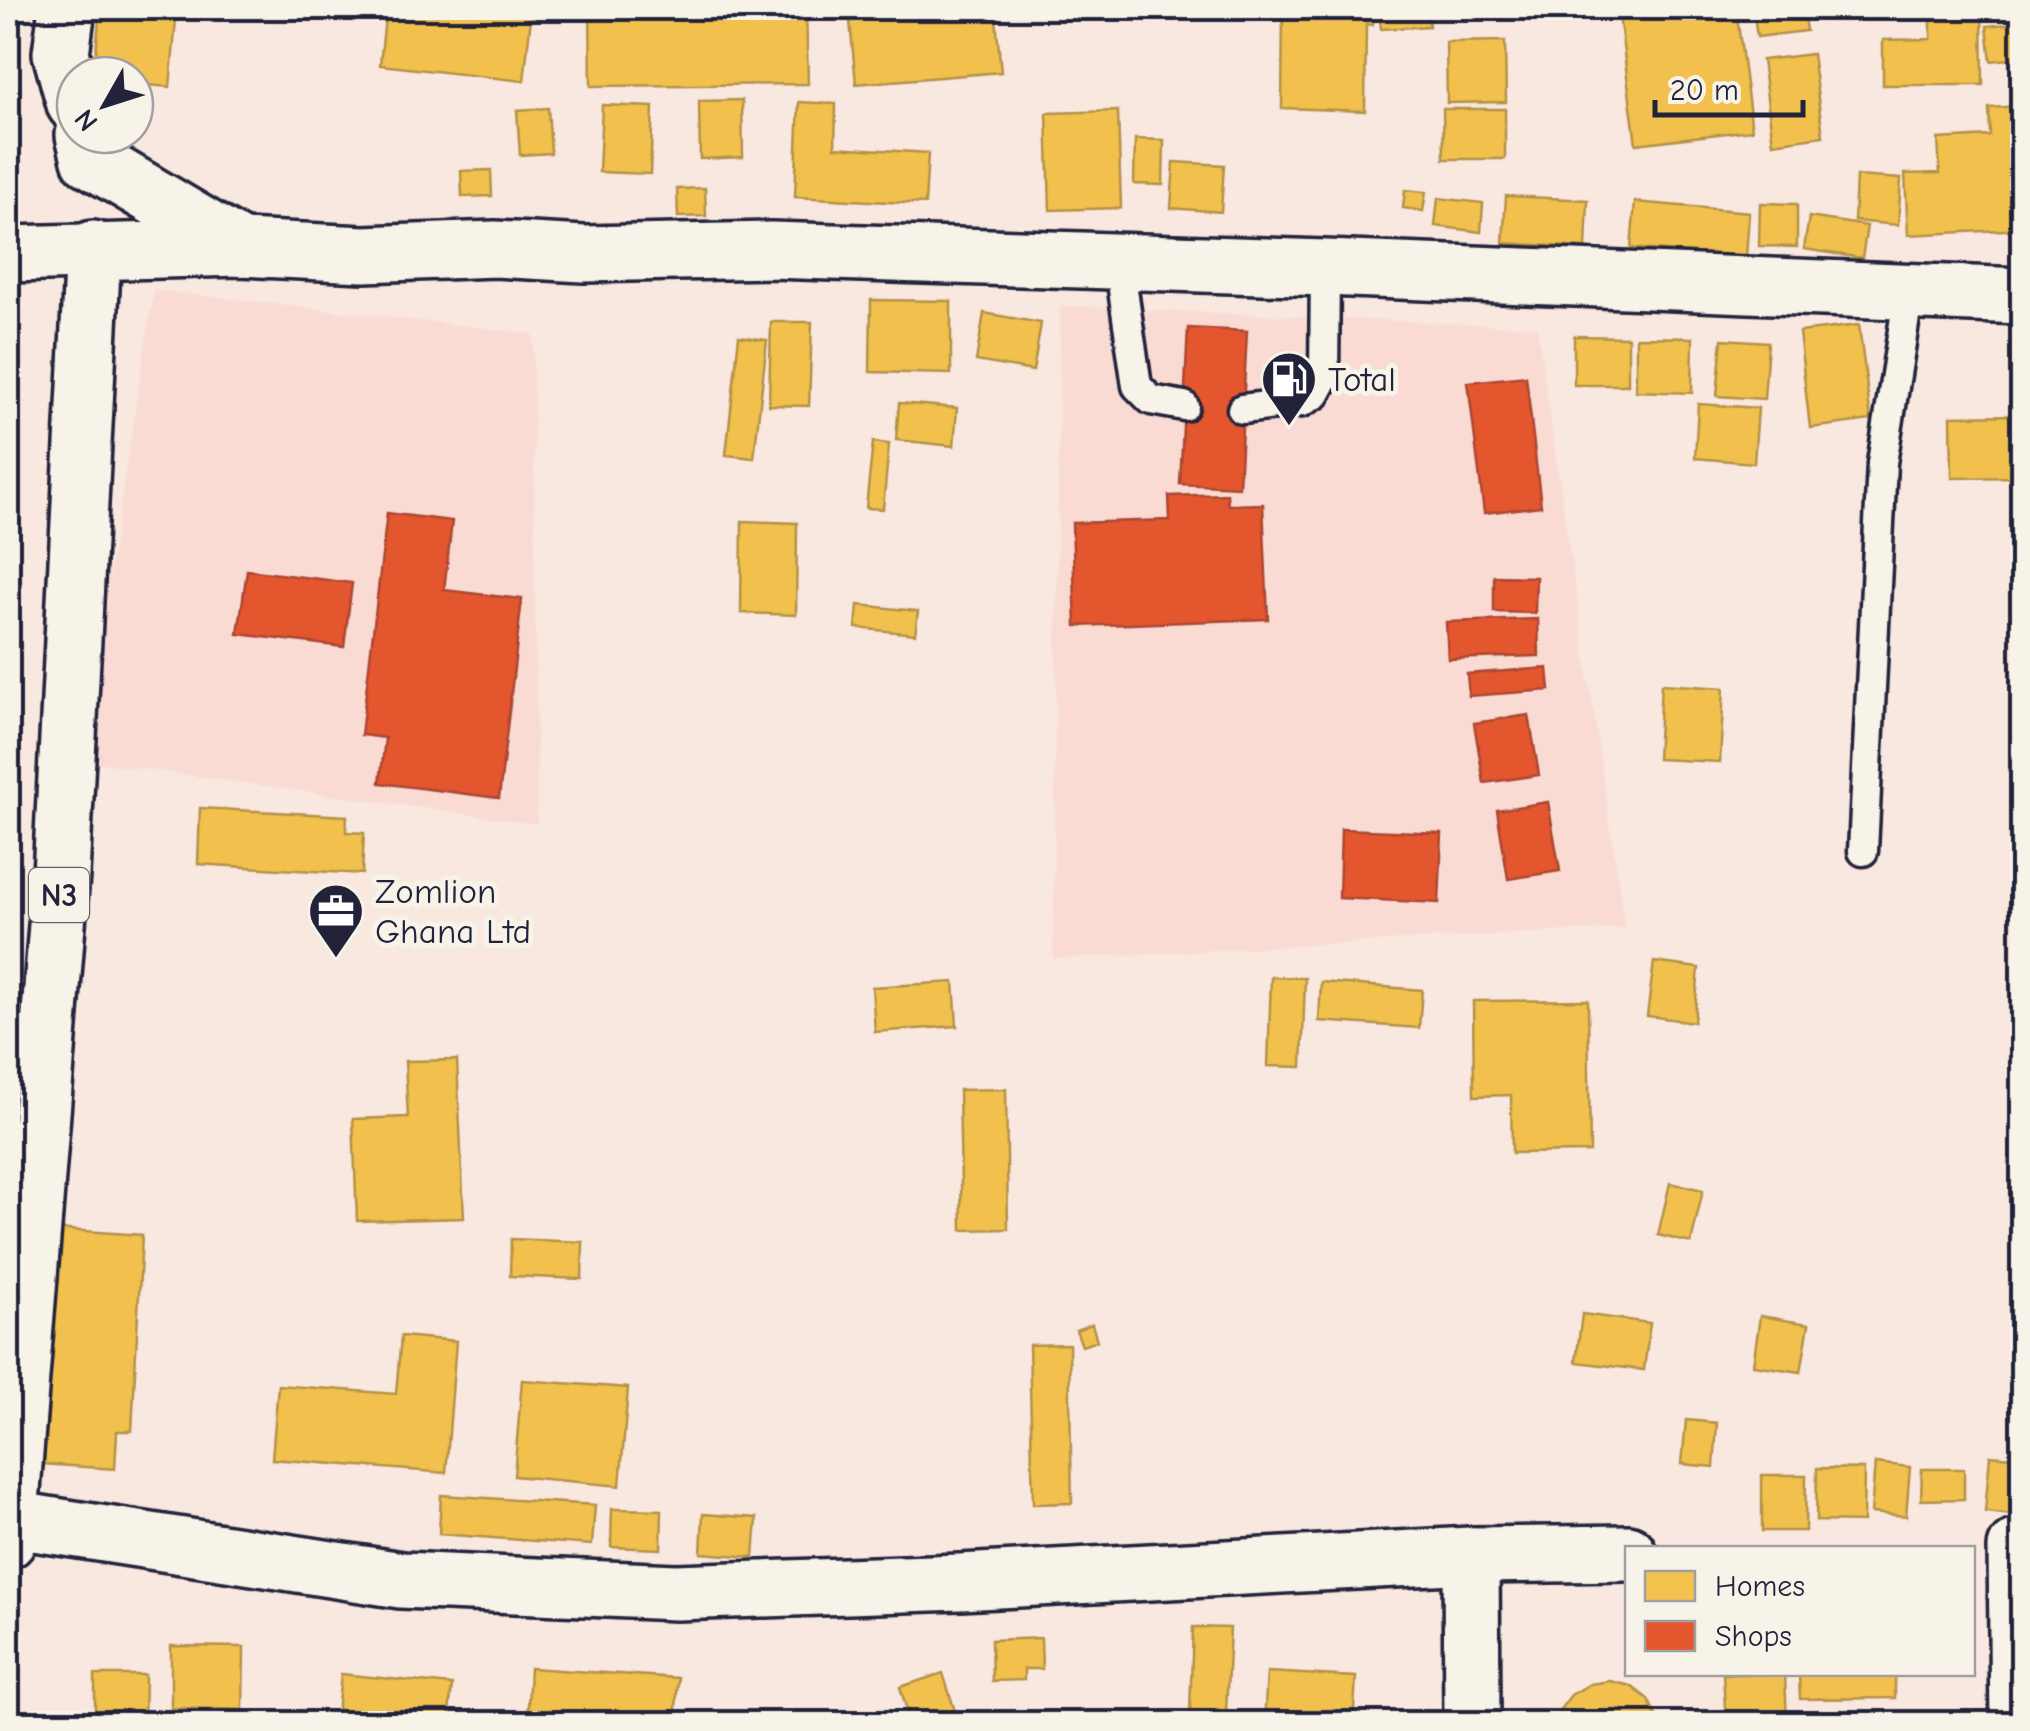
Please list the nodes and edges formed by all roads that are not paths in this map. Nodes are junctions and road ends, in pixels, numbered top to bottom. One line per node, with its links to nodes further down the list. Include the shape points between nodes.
1 (66, 8): 2 (main road)
2 (62, 55)
3 (89, 155): 4 (main road)
4 (240, 248): 5 (main road); 7 (main road, via 364,254 771,250)
5 (93, 249): 6 (main road); 14 (main road, N3, via 61,875)
6 (8, 254)
7 (1119, 262): 8 (main road); 11 (lane, via 1137,386 1151,400)
8 (1325, 268): 9 (main road); 12 (lane, via 1324,379 1316,394 1302,402)
9 (1909, 292): 10 (main road); 13 (lane, via 1882,463)
10 (2022, 296)
11 (1184, 406)
12 (1242, 409)
13 (1863, 851)
14 (19, 1262): 15 (main road, N3)
15 (8, 1530): 18 (main road, via 401,1580 676,1592)
16 (2004, 1548): 20 (main road)
17 (1625, 1553): 18 (main road)
18 (1471, 1555): 19 (main road)
19 (1472, 1724)
20 (2018, 1724)

